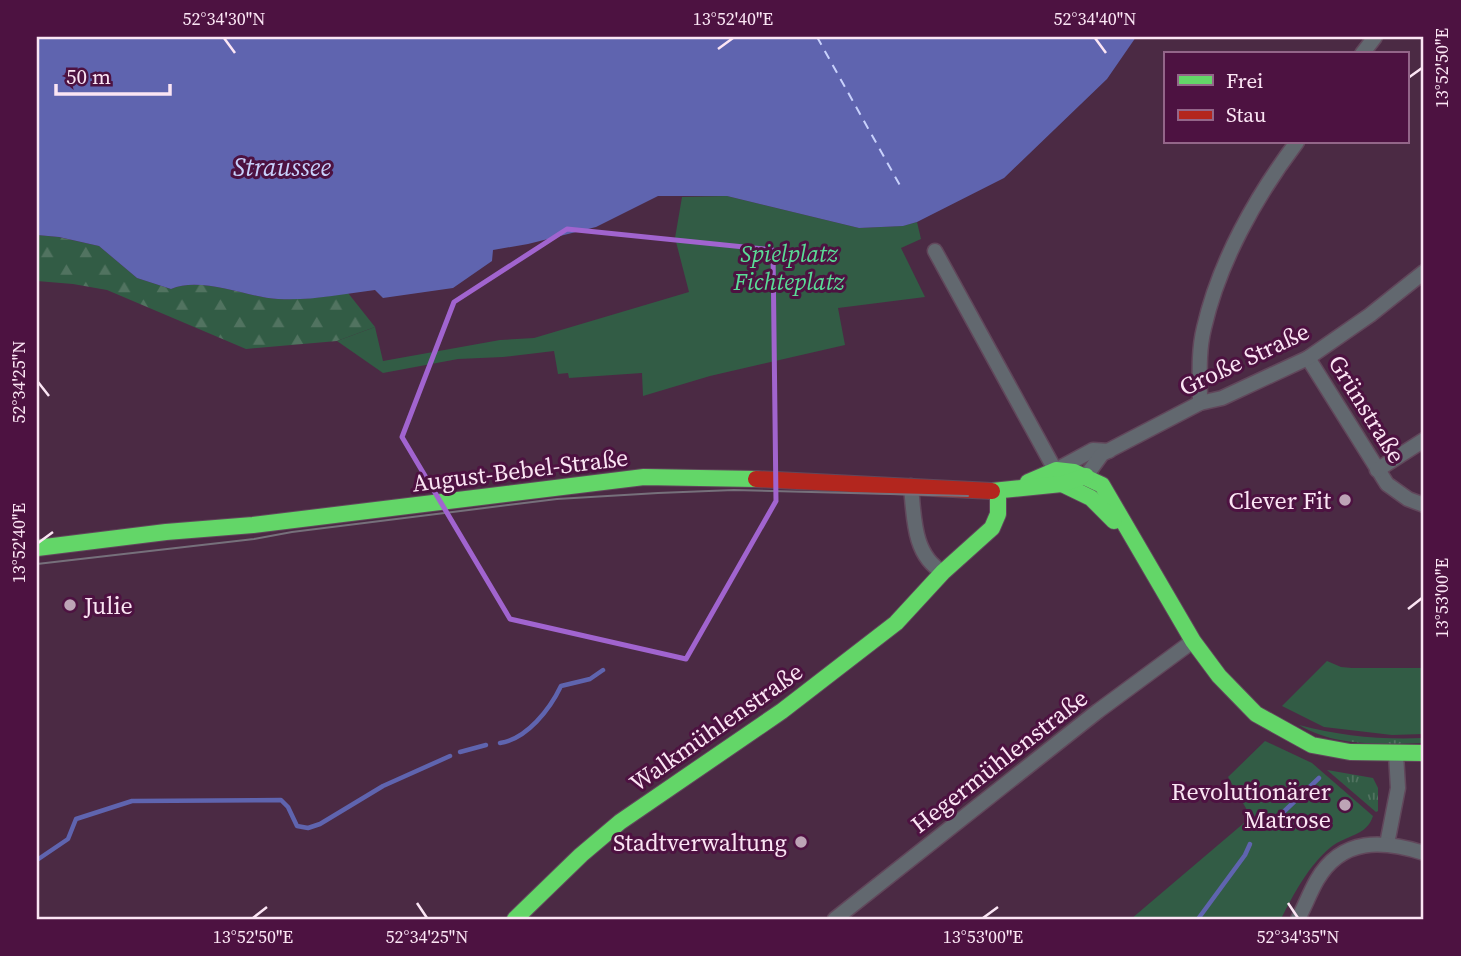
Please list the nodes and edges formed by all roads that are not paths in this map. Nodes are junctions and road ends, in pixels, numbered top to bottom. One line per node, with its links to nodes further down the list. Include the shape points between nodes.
1 (1375, 37): 2 (street)
2 (1364, 52)
3 (1296, 144): 7 (street, via 1247,222 1221,277 1204,328)
4 (935, 251): 12 (street)
5 (1424, 272): 6 (street, Große Straße)
6 (1308, 358): 7 (street, Große Straße, via 1222,398); 10 (street, Grünstraße)
7 (1200, 403): 9 (street, Große Straße)
8 (1424, 440): 10 (street)
9 (1109, 451): 11 (street, Große Straße); 12 (street, Große Straße, via 1093,450)
10 (1377, 470): 15 (street, Grünstraße, via 1399,494)
11 (1086, 476): 12 (street, August-Bebel-Straße); 16 (street, via 1106,491)
12 (1059, 477): 14 (street, August-Bebel-Straße); 16 (street, via 1087,493)
13 (911, 486): 14 (street, August-Bebel-Straße); 17 (street, August-Bebel-Straße, via 644,477); 18 (street, via 915,531 929,562)
14 (1004, 490): 18 (street, Walkmühlenstraße, via 992,528)
15 (1424, 505)
16 (1130, 536): 19 (street)
17 (37, 548)
18 (943, 572): 24 (street, Walkmühlenstraße, via 887,630 782,711 620,822)
19 (1192, 641): 21 (street, via 1237,697 1288,732 1312,745); 25 (street, Hegermühlenstraße)
20 (1424, 753): 21 (street)
21 (1396, 754): 22 (street, via 1398,788)
22 (1387, 844): 23 (street); 26 (street, via 1360,845 1336,856 1318,878)
23 (1424, 853)
24 (514, 919)
25 (835, 919)
26 (1297, 919)

